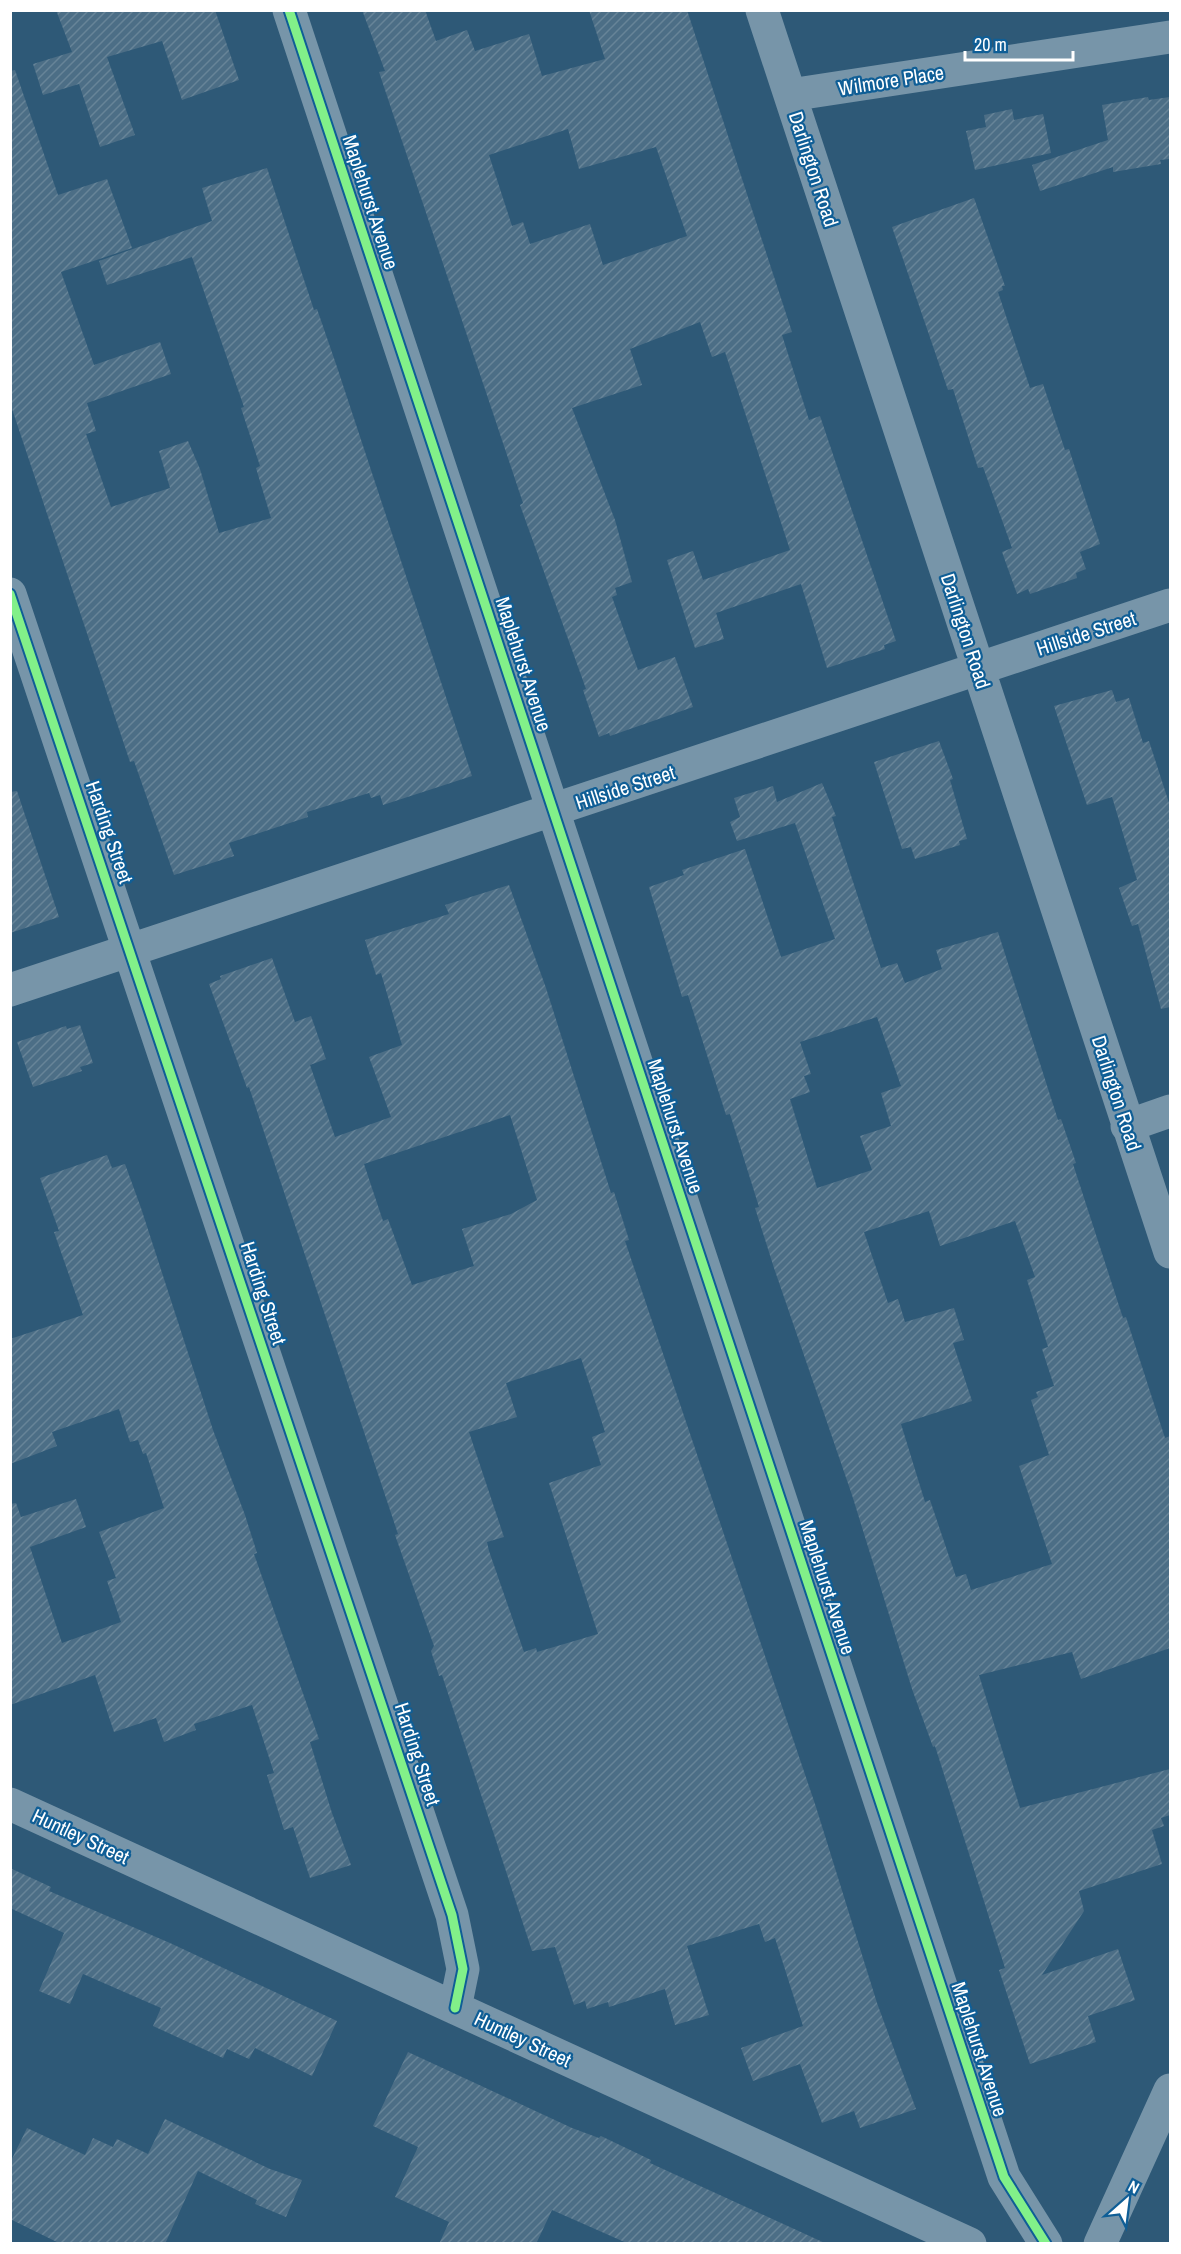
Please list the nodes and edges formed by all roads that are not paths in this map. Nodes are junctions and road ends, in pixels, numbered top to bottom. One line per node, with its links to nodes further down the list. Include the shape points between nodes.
1 (289, 10): 8 (street, Maplehurst Avenue)
2 (762, 10): 4 (street, Darlington Road)
3 (1170, 37): 4 (street, Wilmore Place)
4 (790, 95): 7 (street, Darlington Road)
5 (10, 594): 9 (street, Harding Street)
6 (1170, 605): 7 (street, Hillside Street)
7 (978, 669): 8 (street, Hillside Street); 12 (street, Darlington Road)
8 (553, 812): 9 (street, Hillside Street); 18 (street, Maplehurst Avenue, via 1004,2178)
9 (131, 950): 10 (street, Hillside Street); 15 (street, Harding Street, via 452,1915 464,1969)
10 (10, 990)
11 (1170, 1111): 12 (street)
12 (1127, 1125): 13 (street, Darlington Road)
13 (1170, 1252)
14 (10, 1804): 15 (street, Huntley Street)
15 (455, 2007): 17 (street, Huntley Street)
16 (1170, 2090): 19 (street)
17 (969, 2244)
18 (1046, 2244)
19 (1100, 2244)

